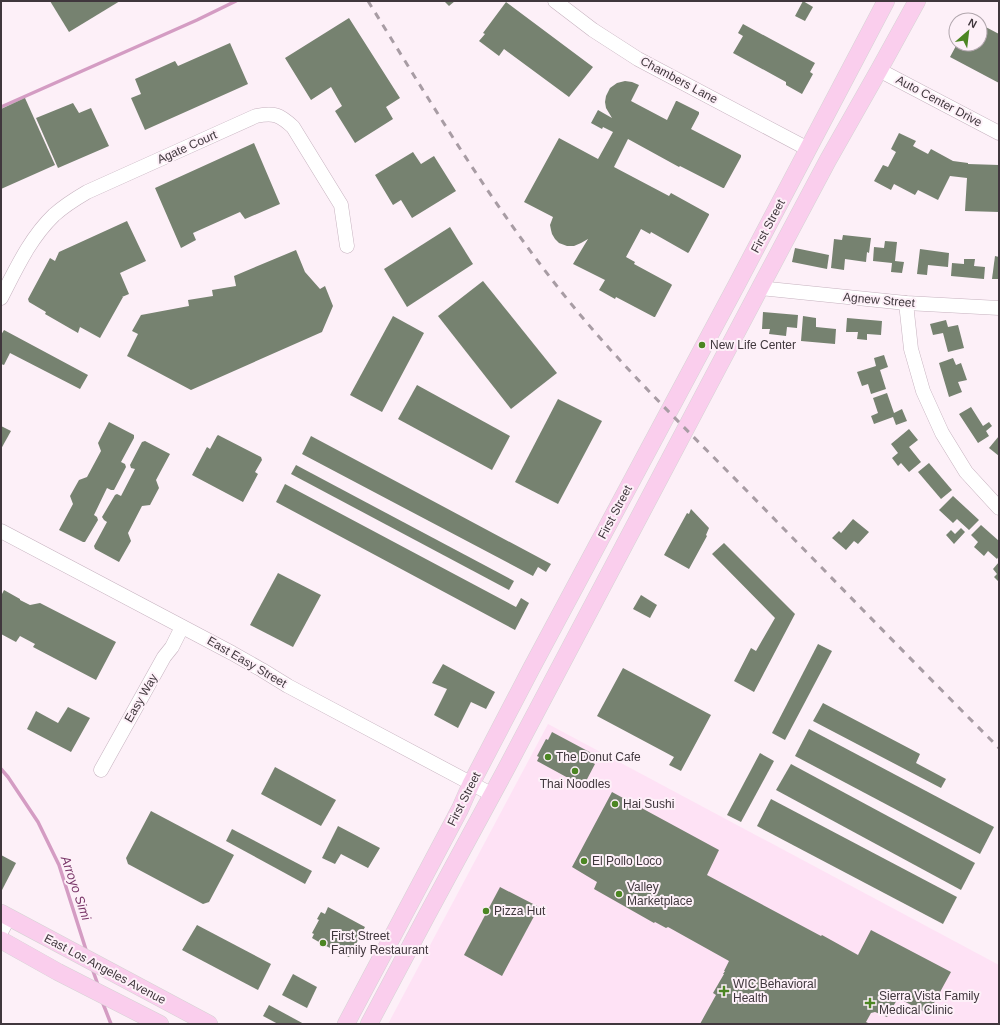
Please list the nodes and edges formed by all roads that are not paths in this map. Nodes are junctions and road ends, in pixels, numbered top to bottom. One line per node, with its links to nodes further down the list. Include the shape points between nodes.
1 (555, 1): 6 (street, Chambers Lane, via 593,30 638,59)
2 (886, 1): 6 (main road, First Street)
3 (917, 1): 4 (main road)
4 (880, 70): 5 (street, Auto Center Drive); 7 (main road)
5 (999, 132)
6 (808, 149): 7 (main road); 9 (main road, First Street)
7 (828, 160): 10 (main road, First Street)
8 (347, 246): 11 (street, Agate Court, via 341,205 293,127 283,118 264,114 87,192 69,203 54,215 30,244)
9 (736, 286): 10 (main road); 18 (main road, First Street)
10 (760, 288): 12 (street, Agnew Street); 19 (main road, First Street)
11 (1, 298)
12 (906, 303): 13 (street, Agnew Street); 14 (street, via 911,349 923,392 942,433 966,472)
13 (999, 308)
14 (999, 508)
15 (1, 531): 16 (street, East Easy Street)
16 (182, 627): 17 (street, Easy Way); 18 (street, East Easy Street)
17 (100, 770)
18 (471, 784): 19 (street, East Easy Street); 25 (main road, First Street)
19 (493, 795): 26 (main road, First Street)
20 (5, 915): 21 (street); 24 (main road, East Los Angeles Avenue)
21 (1, 932)
22 (1, 940): 23 (main road, East Los Angeles Avenue)
23 (160, 1024)
24 (209, 1024)
25 (346, 1024)
26 (369, 1024)

